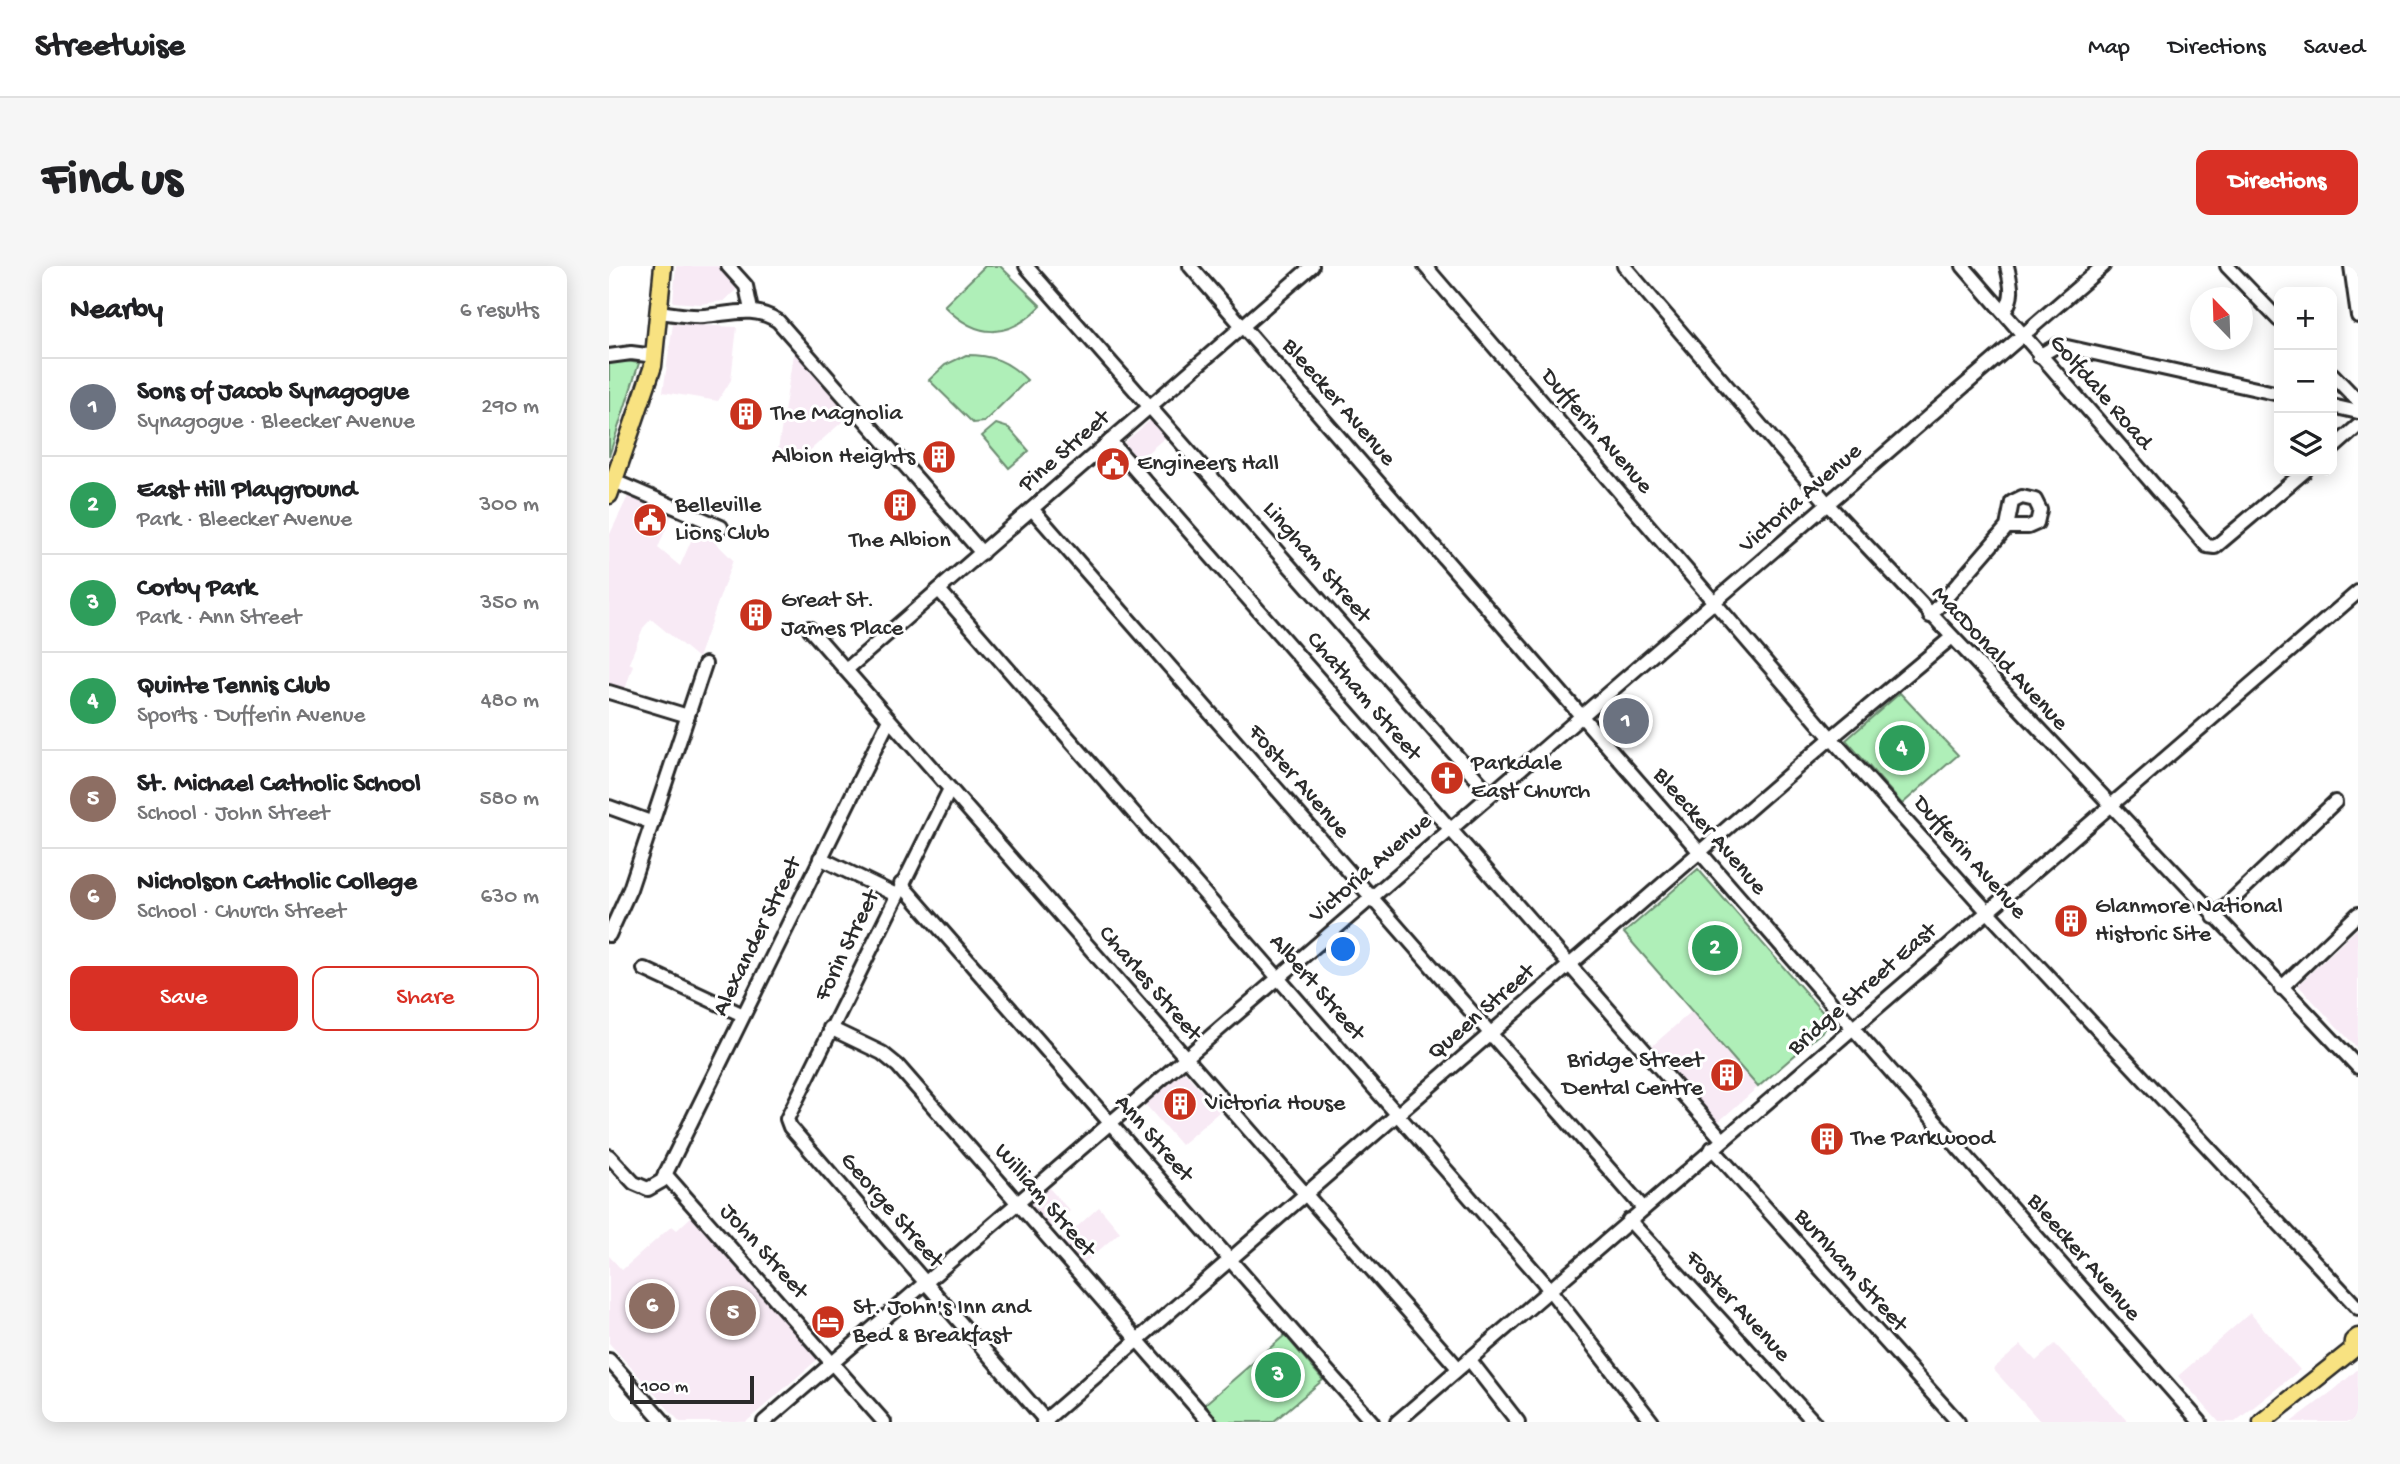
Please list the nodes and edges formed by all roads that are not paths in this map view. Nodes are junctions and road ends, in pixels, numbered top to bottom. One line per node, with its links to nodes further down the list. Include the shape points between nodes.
1 (663, 266): 14 (main road)
2 (728, 266): 13 (street, via 746,286)
3 (1026, 266): 26 (street, Lingham Street)
4 (1190, 266): 18 (street, Bleecker Avenue)
5 (1312, 266): 18 (street, Pine Street)
6 (1425, 266): 41 (street, Dufferin Avenue)
7 (1624, 266): 34 (street, MacDonald Avenue)
8 (1963, 266): 15 (street, Golfdale Road)
9 (2007, 266): 15 (street, via 2012,290)
10 (2103, 266): 19 (street, Victoria Avenue)
11 (2227, 266): 16 (street)
12 (2351, 266): 17 (street)
13 (751, 310): 14 (street, via 704,316); 38 (street, via 778,321)
14 (660, 312): 21 (main road)
15 (2004, 312): 19 (street, Golfdale Road)
16 (2274, 315)
17 (2358, 316)
18 (1243, 326): 26 (street, Pine Street); 48 (street, Bleecker Avenue)
19 (2022, 336): 22 (street, Golfdale Road); 34 (street, Victoria Avenue)
20 (609, 356): 21 (street)
21 (655, 356): 33 (main road)
22 (2039, 356): 24 (street, via 2058,345); 32 (street, Golfdale Road, via 2207,545 2215,547)
23 (2337, 379): 25 (street)
24 (2274, 393)
25 (2358, 401)
26 (1150, 406): 30 (street, Pine Street); 53 (street, Lingham Street)
27 (2337, 407): 28 (street)
28 (2358, 412)
29 (2358, 426): 31 (street)
30 (1110, 441): 35 (street, Pine Street); 58 (street, Chatham Street)
31 (2337, 445)
32 (2299, 476)
33 (612, 488): 36 (street)
34 (1827, 504): 41 (street, Victoria Avenue); 42 (street, MacDonald Avenue)
35 (1032, 509): 38 (street, Pine Street); 62 (street, Foster Avenue)
36 (721, 527)
37 (2007, 527): 42 (street)
38 (982, 553): 39 (street, Pine Street)
39 (939, 590): 46 (street, Pine Street); 69 (street, Albert Street)
40 (2358, 592): 55 (street, Bridge Street East)
41 (1713, 601): 48 (street, Victoria Avenue); 51 (street, Dufferin Avenue)
42 (1930, 616): 44 (street, MacDonald Avenue)
43 (809, 628): 46 (street, Charles Street)
44 (1951, 638): 51 (street, Queen Street); 55 (street, MacDonald Avenue)
45 (705, 664): 49 (street)
46 (846, 670): 50 (street, Charles Street)
47 (609, 692): 49 (street)
48 (1580, 715): 53 (street, Victoria Avenue); 59 (street, Bleecker Avenue)
49 (688, 716): 57 (street)
50 (889, 720): 52 (street, Charles Street); 60 (street, Alexander Street)
51 (1831, 738): 59 (street, Queen Street); 63 (street, Dufferin Avenue)
52 (950, 789): 61 (street, Forin Street); 75 (street, Charles Street)
53 (1490, 794): 58 (street, Victoria Avenue)
54 (2335, 802): 65 (street)
55 (2109, 806): 63 (street, Bridge Street East); 65 (street, MacDonald Avenue)
56 (609, 807): 57 (street)
57 (653, 823): 66 (street)
58 (1450, 829): 62 (street, Victoria Avenue); 67 (street, Chatham Street)
59 (1700, 853): 67 (street, Queen Street); 72 (street, Bleecker Avenue)
60 (820, 858): 61 (street, Ann Street); 71 (street, Alexander Street)
61 (899, 890): 73 (street, Forin Street); 78 (street, Ann Street)
62 (1371, 897): 69 (street, Victoria Avenue); 74 (street, Foster Avenue)
63 (1987, 911): 72 (street, Bridge Street East); 90 (street, Dufferin Avenue)
64 (2358, 914): 70 (street)
65 (2214, 917): 70 (street, MacDonald Avenue)
66 (611, 929)
67 (1570, 965): 74 (street, Queen Street); 80 (street, Chatham Street)
68 (644, 969): 71 (street)
69 (1278, 977): 75 (street, Victoria Avenue); 77 (street, Albert Street)
70 (2281, 988): 76 (street, MacDonald Avenue)
71 (743, 1015): 82 (street, Alexander Street)
72 (1852, 1027): 80 (street, Bridge Street East); 108 (street, Bleecker Avenue)
73 (830, 1028): 79 (street, Forin Street); 84 (street, William Street, via 891,1059)
74 (1490, 1034): 77 (street, Queen Street); 85 (street, Foster Avenue)
75 (1186, 1057): 78 (street, Victoria Avenue); 83 (street, Charles Street)
76 (2358, 1067)
77 (1397, 1114): 83 (street, Queen Street); 89 (street, Albert Street)
78 (1110, 1121): 84 (street, Victoria Avenue); 87 (street, Ann Street)
79 (787, 1122): 88 (street, George Street)
80 (1717, 1144): 85 (street, Bridge Street East); 107 (street, Burnham Street)
81 (609, 1156): 82 (street, via 641,1188 656,1187)
82 (665, 1174): 95 (street, John Street)
83 (1305, 1194): 87 (street, Queen Street); 96 (street, Charles Street)
84 (1016, 1201): 88 (street, Victoria Avenue); 91 (street, William Street)
85 (1643, 1208): 86 (street, Bridge Street East)
86 (1629, 1220): 89 (street, Bridge Street East); 106 (street, Foster Avenue)
87 (1230, 1259): 91 (street, Queen Street); 102 (street, Ann Street)
88 (925, 1281): 95 (street, Victoria Avenue); 97 (street, George Street)
89 (1550, 1290): 93 (street, Bridge Street East); 105 (street, Albert Street)
90 (2358, 1308)
91 (1137, 1340): 97 (street, Queen Street); 101 (street, William Street)
92 (2356, 1346): 109 (main road)
93 (1469, 1359): 96 (street, Bridge Street East); 104 (street)
94 (609, 1360): 98 (street)
95 (832, 1362): 99 (street, Victoria Avenue); 100 (street, John Street)
96 (1458, 1368): 103 (street, Bridge Street East)
97 (1045, 1421)
98 (664, 1422)
99 (764, 1422)
100 (884, 1422)
101 (1209, 1422)
102 (1372, 1422)
103 (1397, 1422)
104 (1518, 1422)
105 (1651, 1422)
106 (1814, 1422)
107 (1958, 1422)
108 (2200, 1422)
109 (2262, 1422)

